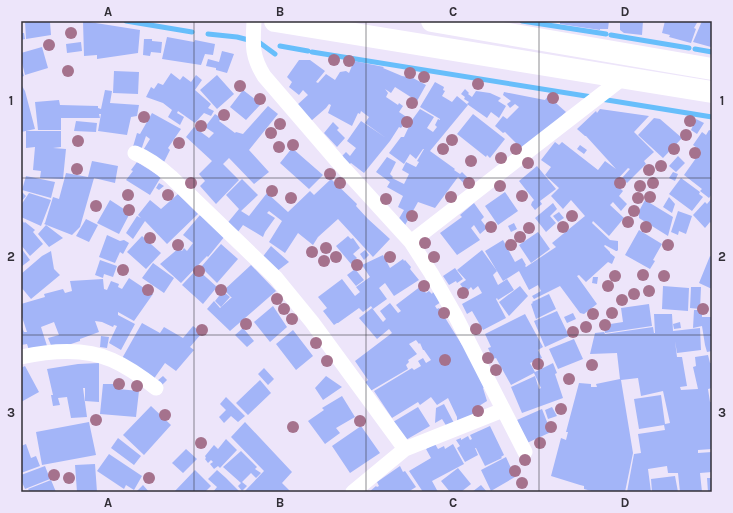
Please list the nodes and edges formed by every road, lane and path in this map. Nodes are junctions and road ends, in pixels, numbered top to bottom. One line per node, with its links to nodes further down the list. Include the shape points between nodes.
1 (254, 21): 8 (street, via 253,49 256,64 264,76)
2 (275, 21): 5 (main road)
3 (432, 21): 4 (main road)
4 (712, 69)
5 (624, 77): 6 (main road); 8 (street)
6 (712, 92)
7 (135, 153): 12 (street, via 146,157 171,177 276,278 312,322)
8 (411, 242): 11 (street, via 455,315)
9 (21, 357): 10 (street, via 60,352 89,354 110,359 124,366)
10 (156, 388)
11 (503, 410): 12 (street); 13 (street)
12 (405, 449): 14 (street)
13 (525, 452)
14 (353, 492)

